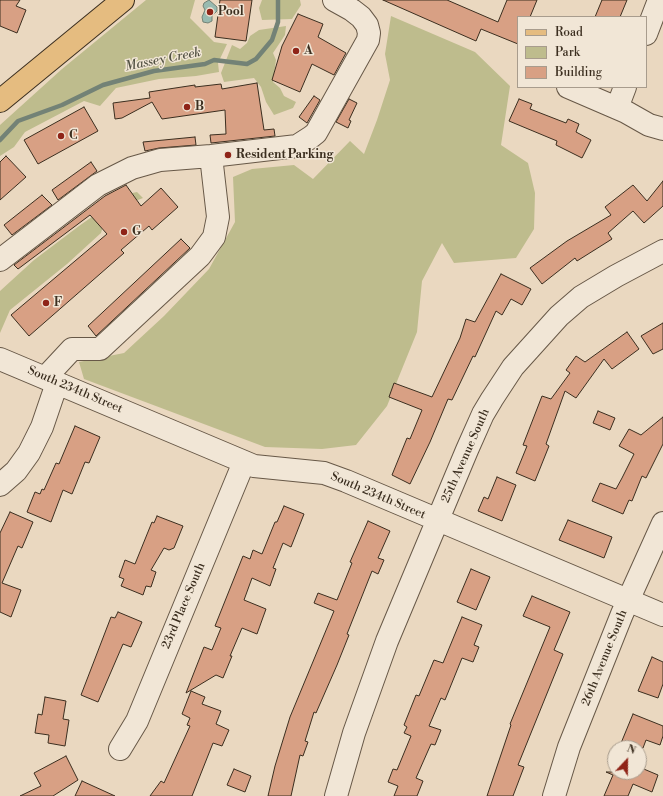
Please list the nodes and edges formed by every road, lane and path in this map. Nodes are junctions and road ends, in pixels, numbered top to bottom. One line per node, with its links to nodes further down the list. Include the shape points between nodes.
1 (124, 0): 7 (main road)
2 (334, 0): 10 (street, via 361,17 369,33 364,49 316,132 297,146)
3 (659, 0): 4 (street)
4 (647, 31)
5 (570, 88): 8 (street)
6 (625, 88): 8 (street)
7 (0, 101)
8 (616, 108): 9 (street, via 649,125)
9 (663, 129)
10 (211, 156): 12 (street, via 160,160 124,171 98,185); 14 (street, via 218,217 214,237 200,256 100,350 72,349)
11 (663, 251): 17 (street, 25th Avenue South, via 581,298 559,316 513,367 483,414)
12 (0, 260)
13 (0, 360): 14 (street, South 234th Street)
14 (51, 381): 15 (street, South 234th Street); 16 (street, via 42,427 16,471)
15 (244, 462): 17 (street, South 234th Street, via 254,466 324,473); 21 (street, 23rd Place South, via 137,721)
16 (0, 485)
17 (437, 520): 19 (street, South 234th Street); 22 (street, 25th Avenue South, via 370,686)
18 (663, 523): 19 (street, 26th Avenue South)
19 (628, 601): 20 (street, South 234th Street); 23 (street, 26th Avenue South, via 569,747)
20 (663, 615)
21 (120, 749)
22 (336, 796)
23 (554, 796)

